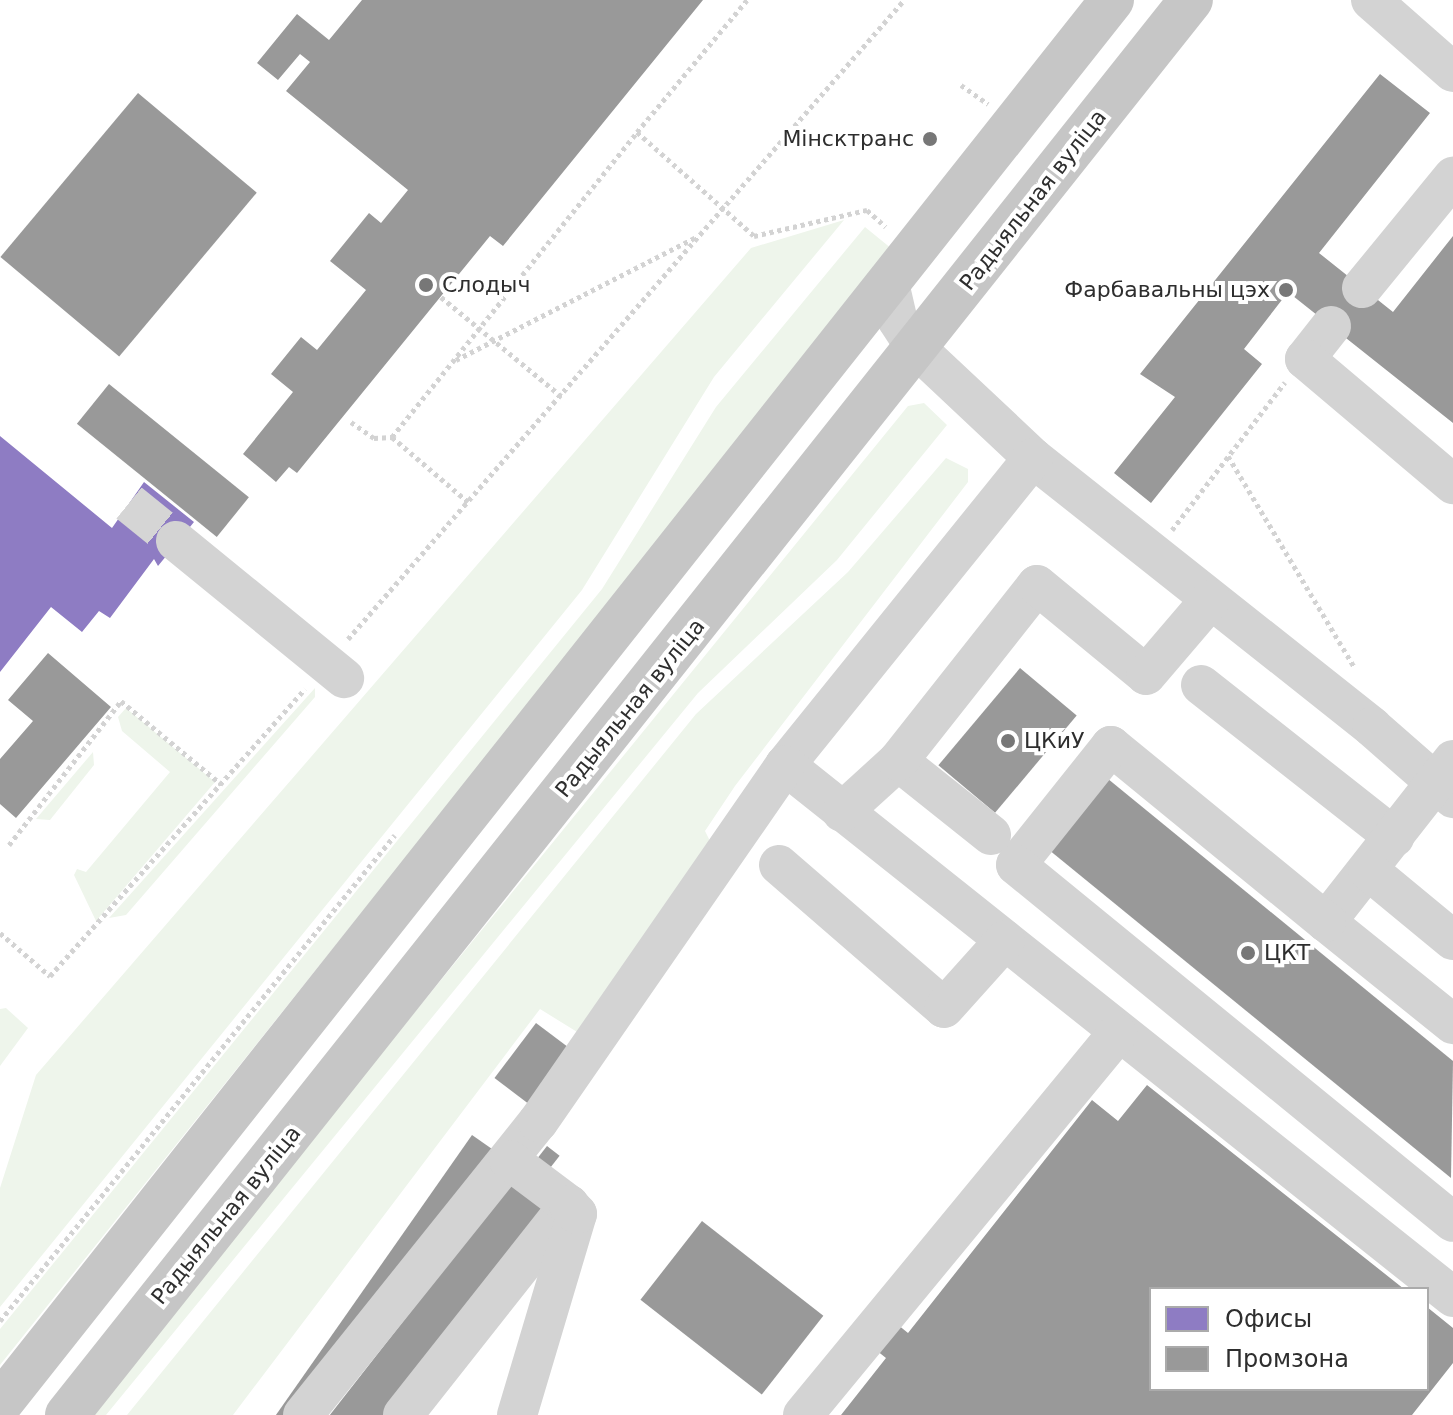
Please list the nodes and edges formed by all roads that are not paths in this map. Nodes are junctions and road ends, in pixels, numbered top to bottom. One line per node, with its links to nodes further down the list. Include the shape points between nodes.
1 (1112, 0): 6 (main road)
2 (1191, 0): 9 (main road, Радыяльная вуліца)
3 (1371, 0): 4 (lane)
4 (1453, 72)
5 (1453, 177): 7 (lane)
6 (889, 283): 9 (lane, via 894,311); 33 (main road)
7 (1362, 288)
8 (1331, 326): 11 (lane, via 1305,359)
9 (916, 348): 10 (lane); 34 (main road, Радыяльная вуліца)
10 (1033, 458): 13 (lane); 17 (lane)
11 (1453, 484)
12 (176, 541): 14 (lane)
13 (1210, 600): 16 (lane, via 1146,675 1037,585); 18 (lane)
14 (336, 671)
15 (1201, 685): 21 (lane)
16 (898, 761): 19 (lane); 20 (lane)
17 (785, 765): 19 (lane); 29 (lane)
18 (1447, 780): 21 (lane)
19 (842, 812): 25 (lane)
20 (991, 835)
21 (1394, 837): 23 (lane)
22 (779, 865): 25 (lane, via 944,1008)
23 (1368, 870): 24 (lane); 26 (lane)
24 (1326, 922): 27 (lane); 31 (lane, via 1111,746 1016,865)
25 (1005, 940): 28 (lane)
26 (1453, 940)
27 (1453, 1024)
28 (1117, 1034): 32 (lane); 38 (lane)
29 (509, 1160): 30 (lane); 35 (lane)
30 (569, 1205): 36 (lane); 37 (lane, via 577,1214)
31 (1453, 1222)
32 (1453, 1297)
33 (0, 1404)
34 (67, 1415)
35 (303, 1415)
36 (403, 1415)
37 (517, 1415)
38 (803, 1415)

